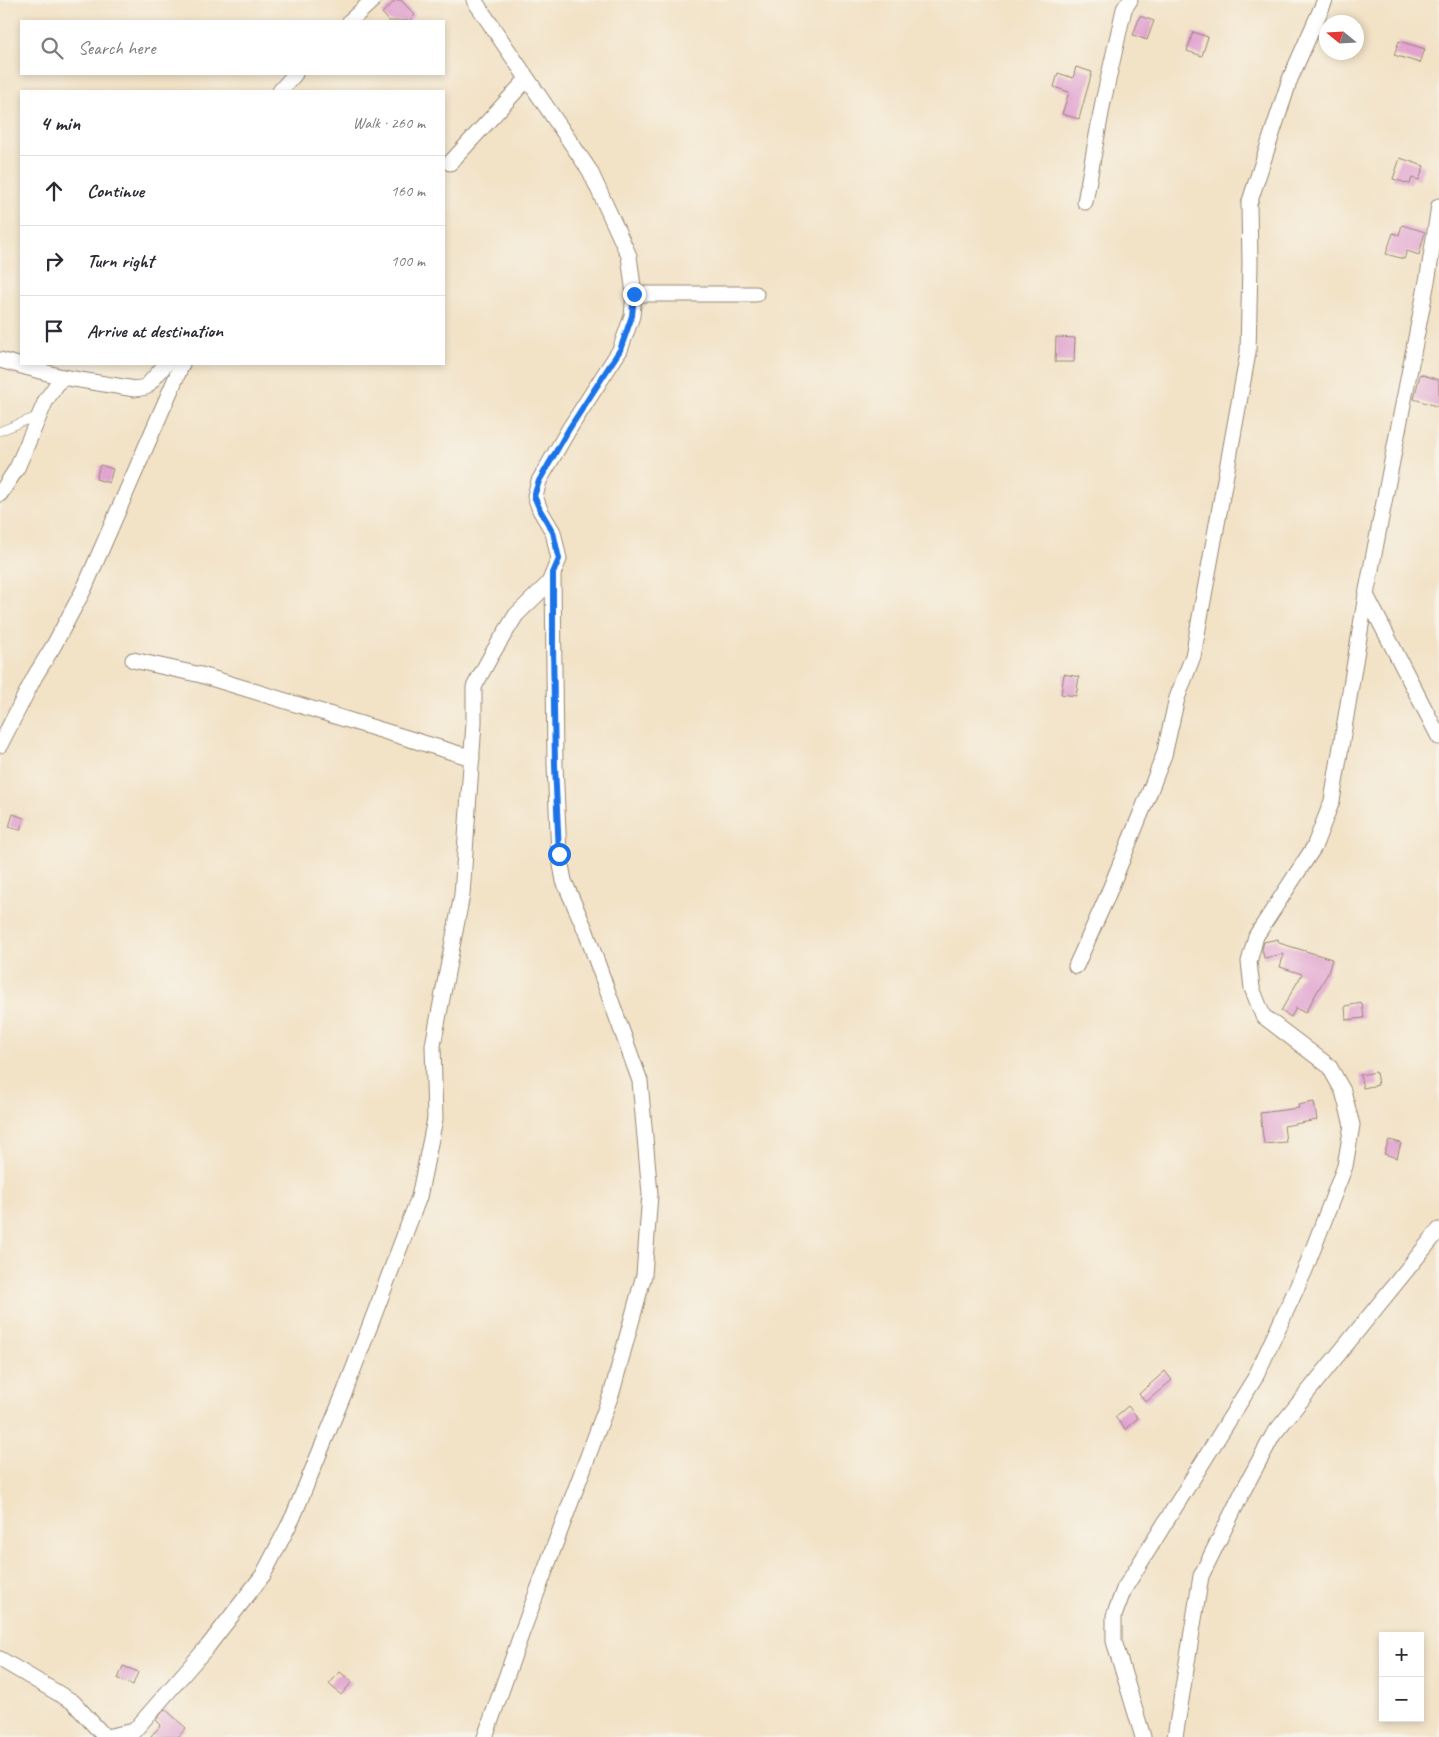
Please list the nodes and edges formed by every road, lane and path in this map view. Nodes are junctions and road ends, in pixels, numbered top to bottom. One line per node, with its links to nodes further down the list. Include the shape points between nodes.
1 (373, 0): 5 (street)
2 (474, 0): 7 (street)
3 (1130, 0): 10 (street, via 1124,9 1102,102)
4 (1325, 0): 27 (street, via 1290,79 1249,204 1248,353 1193,656 1177,698 1164,755)
5 (351, 20)
6 (294, 75): 8 (street)
7 (527, 79): 9 (street); 12 (street, via 590,171 629,256)
8 (281, 90)
9 (450, 163)
10 (1085, 202)
11 (1439, 206): 22 (street)
12 (634, 294): 13 (street); 21 (street, via 632,316 620,350 569,429 539,481 534,496 553,532 559,559)
13 (756, 294)
14 (0, 360): 17 (street)
15 (165, 365): 17 (street, via 146,387 135,389)
16 (182, 365): 25 (street, via 84,589)
17 (62, 377): 18 (street)
18 (38, 416): 19 (lane); 20 (street, via 17,468)
19 (0, 431)
20 (0, 494)
21 (553, 573): 26 (street, via 549,583 516,615 474,687); 31 (street, via 559,854 564,881 640,1080 650,1194 644,1275 612,1392)
22 (1366, 596): 24 (street); 32 (street, via 1332,801 1314,848 1256,936 1249,962 1252,988 1263,1016 1329,1066 1343,1091 1352,1125 1345,1166 1306,1270 1256,1378 1124,1589 1114,1616 1114,1641)
23 (133, 660): 26 (street, via 201,675)
24 (1439, 738)
25 (0, 745)
26 (472, 758): 30 (street, via 462,895 433,1044 435,1119 419,1196 395,1262 293,1517 263,1575 208,1646 134,1731)
27 (1076, 966)
28 (1439, 1230): 33 (street, via 1272,1435 1201,1576)
29 (0, 1659): 30 (street, via 73,1702)
30 (105, 1737)
31 (485, 1737)
32 (1143, 1737)
33 (1175, 1737)

